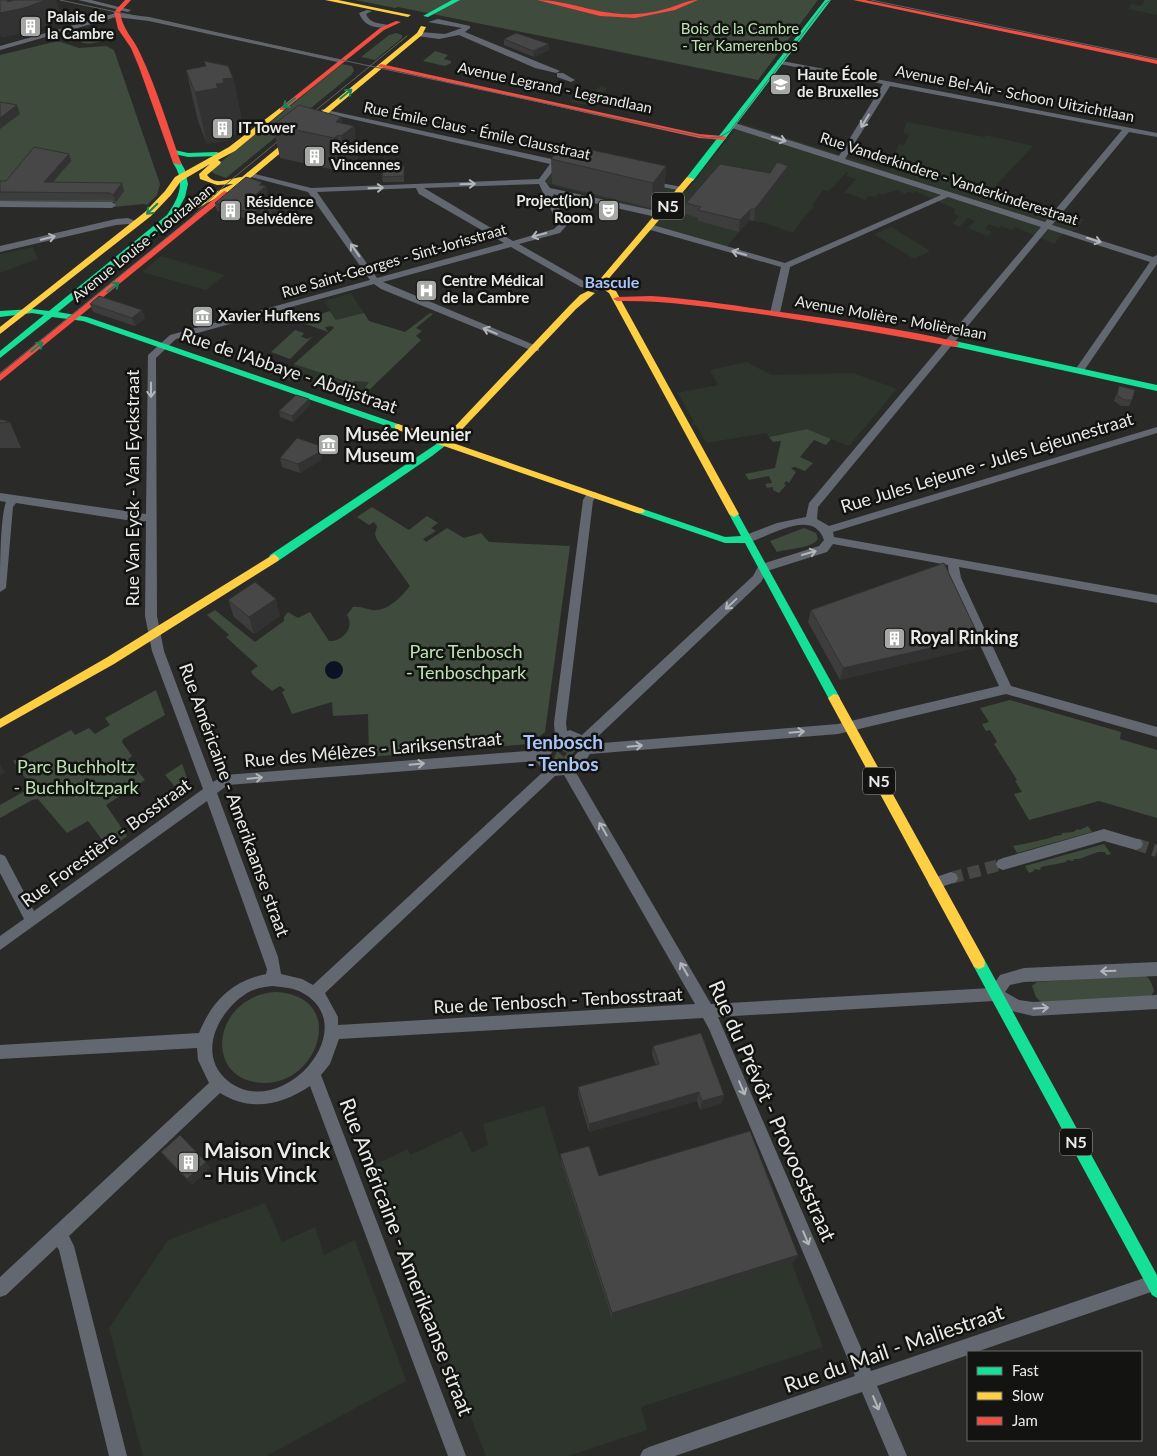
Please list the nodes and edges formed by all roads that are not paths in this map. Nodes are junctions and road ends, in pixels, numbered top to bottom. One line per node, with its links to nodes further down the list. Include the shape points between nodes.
1 (81, 0): 12 (street)
2 (139, 0): 12 (main road)
3 (328, 0): 11 (main road)
4 (432, 0): 14 (main road)
5 (457, 0): 14 (main road)
6 (540, 0): 7 (main road, via 629,18 661,15)
7 (695, 0)
8 (828, 0): 20 (main road, N5)
9 (856, 0): 21 (main road)
10 (894, 0): 18 (main road)
11 (354, 5): 13 (main road); 14 (main road)
12 (120, 8): 17 (street); 19 (street); 31 (main road, Avenue Louise - Louizalaan, via 126,38 136,51)
13 (369, 11): 14 (main road); 15 (street, via 362,13 365,20)
14 (414, 22): 15 (main road, Avenue Louise - Louizalaan); 16 (street, Avenue Louise - Louizalaan, via 438,37); 16 (street, Avenue Louise - Louizalaan, via 438,21 468,27); 22 (main road, Avenue Louise - Louizalaan)
15 (386, 26): 19 (main road, Avenue Louise - Louizalaan)
16 (458, 34): 23 (street, Avenue Louise - Louizalaan)
17 (0, 48)
18 (1157, 54)
19 (345, 59): 30 (main road, Avenue Louise - Louizalaan, one-way to 30)
20 (780, 62): 24 (street, Avenue Bel-Air - Schoon Uitzichtlaan); 26 (main road, N5)
21 (1157, 62)
22 (381, 66): 25 (main road, Avenue Louise - Louizalaan, one-way to 22); 29 (main road, Avenue Legrand - Legrandlaan, via 699,136)
23 (571, 80)
24 (888, 83): 27 (street, Avenue Bel-Air - Schoon Uitzichtlaan); 32 (street, one-way to 32)
25 (325, 111): 33 (street, Rue Émile Claus - Émile Clausstraat); 35 (main road, Avenue Louise - Louizalaan)
26 (732, 125): 29 (main road, N5); 32 (street, Rue Vanderkindere - Vanderkinderestraat, one-way to 32)
27 (1127, 129): 28 (street, Avenue Bel-Air - Schoon Uitzichtlaan); 50 (street)
28 (1157, 136)
29 (723, 138): 43 (main road, N5)
30 (232, 148): 31 (main road, via 210,156); 35 (main road, via 203,177 225,185); 36 (main road, Avenue Louise - Louizalaan)
31 (173, 151): 36 (main road, Avenue Louise - Louizalaan)
32 (841, 158): 44 (street, Rue Vanderkindere - Vanderkinderestraat)
33 (556, 162): 34 (street, Rue Émile Claus - Émile Clausstraat); 37 (street)
34 (575, 167)
35 (248, 175): 40 (main road, Avenue Louise - Louizalaan); 41 (street)
36 (182, 177): 48 (main road, Avenue Louise - Louizalaan, one-way to 48); 49 (main road, Avenue Louise - Louizalaan, via 185,185 180,200); 60 (main road, Avenue Louise - Louizalaan, via 161,217)
37 (541, 181): 39 (street, one-way to 37); 42 (street, Rue Saint-Georges - Sint-Jorisstraat)
38 (643, 181): 43 (street)
39 (420, 186): 41 (street, one-way to 39); 52 (street, via 422,192)
40 (232, 188): 49 (main road); 63 (main road, Avenue Louise - Louizalaan, one-way to 40)
41 (311, 190): 56 (street, one-way to 41)
42 (547, 190): 47 (street); 52 (street, Rue Saint-Georges - Sint-Jorisstraat, one-way to 52, via 562,226)
43 (682, 190): 47 (main road, N5)
44 (947, 193): 50 (street, Rue Vanderkindere - Vanderkinderestraat); 55 (street)
45 (0, 204): 46 (street)
46 (112, 205)
47 (661, 215): 51 (main road, N5)
48 (136, 224): 53 (street, one-way to 48, via 120,221); 59 (main road, Avenue Louise - Louizalaan)
49 (163, 224): 60 (main road, Avenue Louise - Louizalaan)
50 (1048, 225): 54 (street, Rue Vanderkindere - Vanderkinderestraat, one-way to 54); 65 (street)
51 (650, 227): 55 (street, one-way to 51); 57 (main road, N5)
52 (510, 243): 56 (street, Rue Saint-Georges - Sint-Jorisstraat); 57 (street)
53 (0, 249)
54 (1157, 260): 70 (street)
55 (786, 266): 61 (street)
56 (375, 281): 66 (street, Rue Saint-Georges - Sint-Jorisstraat, via 173,337); 68 (street, one-way to 56)
57 (595, 289): 58 (main road, N5, via 612,291); 68 (main road)
58 (616, 300): 61 (main road, Avenue Molière - Molièrelaan, via 648,298); 81 (main road, N5)
59 (26, 310): 60 (main road, Rue de l'Abbaye - Abdijstraat); 62 (main road); 64 (main road, Avenue Louise - Louizalaan)
60 (50, 312): 63 (main road, Rue de l'Abbaye - Abdijstraat); 67 (main road, Avenue Louise - Louizalaan); 69 (main road, Avenue Louise - Louizalaan)
61 (775, 313): 65 (main road, Avenue Molière - Molièrelaan)
62 (0, 314)
63 (75, 317): 66 (main road, Rue de l'Abbaye - Abdijstraat); 71 (main road, Avenue Louise - Louizalaan, one-way to 63)
64 (2, 325)
65 (949, 343): 70 (main road, Avenue Molière - Molièrelaan); 79 (street, via 813,506)
66 (162, 346): 74 (main road, Rue de l'Abbaye - Abdijstraat); 78 (street, Rue Van Eyck - Van Eyckstraat, one-way to 78, via 151,357)
67 (0, 348)
68 (536, 349): 74 (main road)
69 (0, 356)
70 (1080, 370): 72 (main road, Avenue Molière - Molièrelaan)
71 (0, 378)
72 (1157, 388)
73 (1157, 430): 80 (street, Rue Jules Lejeune - Jules Lejeunestraat)
74 (443, 442): 75 (main road, Rue de l'Abbaye - Abdijstraat); 86 (main road, via 350,508)
75 (592, 495): 81 (main road, Rue de l'Abbaye - Abdijstraat, via 725,540); 91 (street, via 588,500 578,574 560,723)
76 (0, 497): 77 (street)
77 (13, 499): 78 (street); 84 (street, via 8,507)
78 (150, 517): 86 (street, Rue Van Eyck - Van Eyckstraat, via 151,616)
79 (811, 521): 80 (street, via 822,525); 81 (street, via 803,520)
80 (828, 535): 82 (street); 83 (street, Rue Jules Lejeune - Jules Lejeunestraat, one-way to 80, via 824,549)
81 (747, 539): 83 (main road, N5)
82 (953, 562): 85 (street); 87 (street, via 955,578)
83 (763, 568): 89 (main road, N5); 92 (street, one-way to 92, via 757,579)
84 (0, 588)
85 (1157, 599)
86 (155, 635): 88 (main road); 96 (street, Rue Américaine - Amerikaanse straat, via 162,664)
87 (1006, 689): 89 (street); 90 (street)
88 (0, 724)
89 (850, 727): 92 (street, one-way to 89); 101 (main road, N5)
90 (1157, 732)
91 (561, 738): 92 (street, via 570,735); 93 (street)
92 (585, 745): 94 (street, via 582,757)
93 (542, 755): 95 (street, via 543,762); 96 (street, Rue des Mélèzes - Lariksenstraat, one-way to 93, via 224,780)
94 (568, 770): 95 (street); 109 (street, Rue du Prévôt - Provooststraat, one-way to 94)
95 (552, 771): 106 (street)
96 (209, 790): 102 (street, Rue Forestière - Bosstraat); 105 (street, Rue Américaine - Amerikaanse straat, via 271,957)
97 (1136, 844): 99 (street, via 1104,835)
98 (0, 860): 102 (street)
99 (1003, 864)
100 (951, 878): 101 (street)
101 (935, 883): 107 (main road, N5)
102 (32, 920): 103 (street, Rue Forestière - Bosstraat)
103 (0, 944)
104 (1157, 969): 107 (street, one-way to 107, via 1024,975 1005,980)
105 (273, 979): 106 (street, via 296,982); 111 (street, via 242,988 230,997 217,1011)
106 (316, 992): 110 (street, via 326,1004)
107 (996, 994): 108 (street, one-way to 108, via 1017,1006 1033,1009); 109 (street, Rue de Tenbosch - Tenbosstraat); 116 (main road, N5)
108 (1157, 1002)
109 (708, 1012): 110 (street, Rue de Tenbosch - Tenbosstraat); 118 (street, Rue du Prévôt - Provooststraat, one-way to 118)
110 (332, 1032): 113 (street, via 330,1047)
111 (205, 1040): 112 (street); 114 (street, via 207,1064)
112 (0, 1052)
113 (312, 1075): 114 (street, via 287,1093 272,1097 257,1098 234,1093); 120 (street, Rue Américaine - Amerikaanse straat)
114 (219, 1084): 115 (street)
115 (58, 1235): 117 (street); 119 (street, via 66,1246)
116 (1155, 1287): 118 (street, Rue du Mail - Maliestraat)
117 (0, 1289)
118 (868, 1382): 121 (street, Rue du Mail - Maliestraat); 122 (street, Rue du Prévôt - Provooststraat, one-way to 122)
119 (118, 1456)
120 (457, 1456)
121 (649, 1456)
122 (898, 1456)

